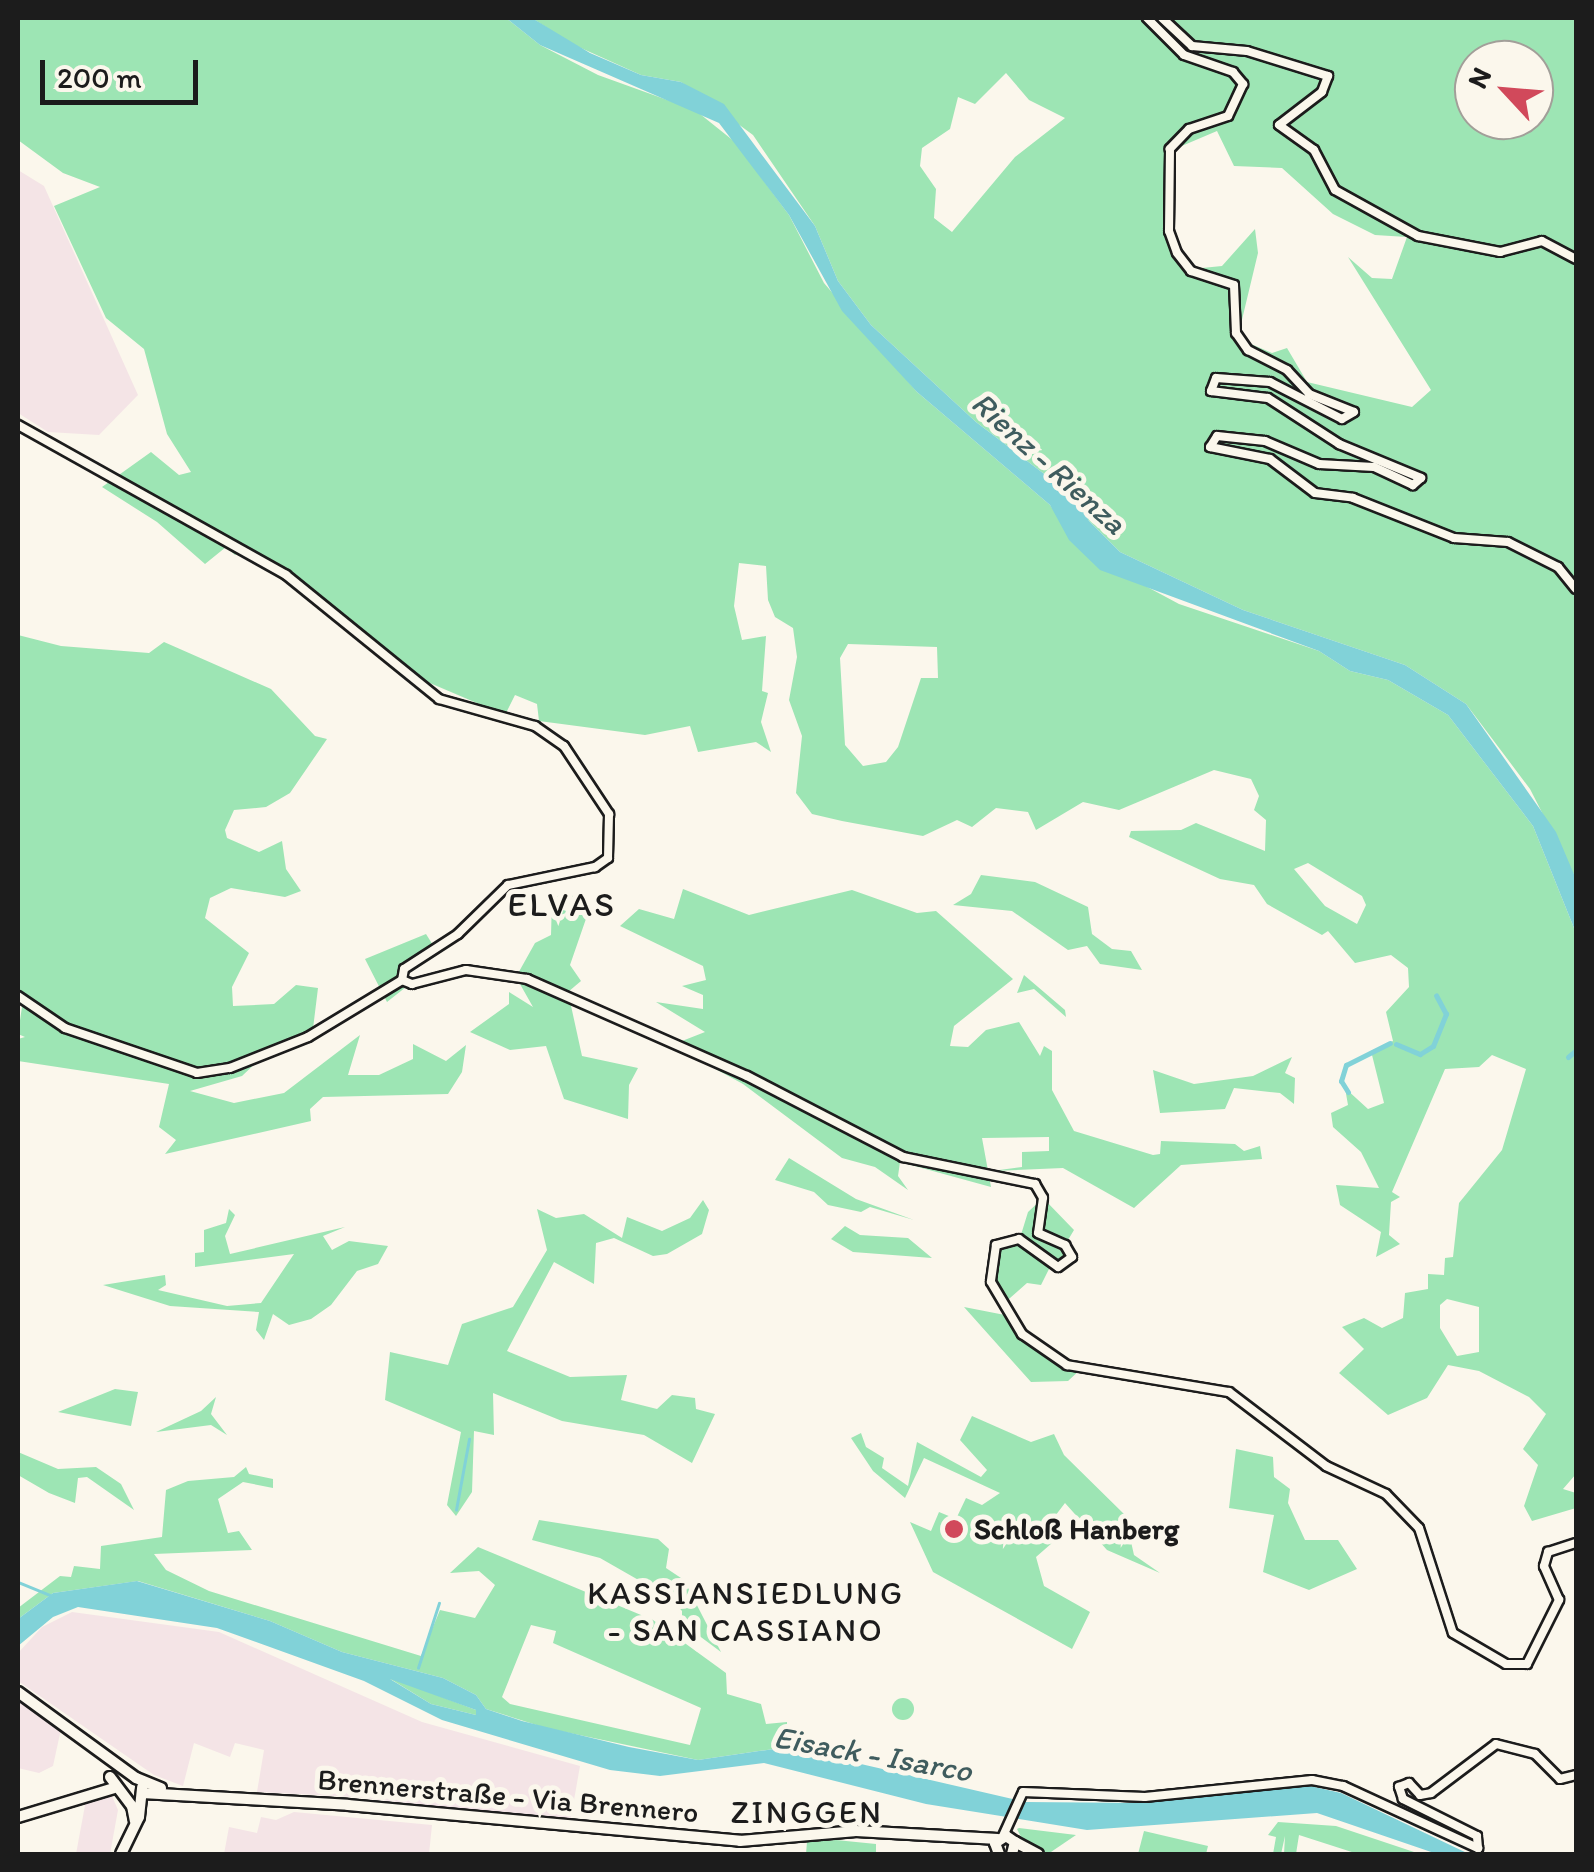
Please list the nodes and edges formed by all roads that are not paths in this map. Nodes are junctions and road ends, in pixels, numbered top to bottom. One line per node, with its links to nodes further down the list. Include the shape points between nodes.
1 (1150, 18): 5 (street, via 1184,55 1232,72 1243,84 1228,116 1189,129 1170,149 1170,231 1177,253 1191,272 1234,284 1236,333 1248,350 1287,370 1309,394 1354,412 1342,420 1270,382 1216,378 1211,391 1268,398 1340,444 1420,478 1413,486 1365,465 1319,464 1265,441 1217,436 1210,447 1270,459 1315,493 1353,498 1454,538 1508,542 1554,564)
2 (1162, 18): 3 (street, via 1192,46 1247,51 1328,76 1322,92 1279,125 1314,150 1335,190 1418,236 1505,252 1542,241)
3 (1576, 259)
4 (18, 425): 6 (street, via 286,575 430,694 469,712 535,726 564,746 609,814 608,858 594,867 508,885 458,934 404,969)
5 (1576, 589)
6 (402, 980): 7 (street, via 308,1037 230,1068 197,1072 65,1028); 8 (street, via 412,984 466,970 527,979 747,1076 887,1150 1038,1188 1038,1234 1071,1253 1068,1265 1058,1267 1019,1239 996,1245 994,1291 1033,1344 1067,1365 1215,1388 1262,1413 1326,1466 1386,1494 1414,1520 1450,1629 1511,1667 1527,1664 1560,1600 1544,1559 1553,1547)
7 (18, 996)
8 (1576, 1542)
9 (18, 1692): 11 (main road, via 94,1746)
10 (1576, 1775): 18 (street, via 1560,1778 1530,1751 1496,1744 1431,1793 1420,1795 1409,1784 1399,1788 1404,1798 1477,1836 1478,1848 1323,1781 1145,1797 1020,1795)
11 (115, 1776): 12 (main road, Brennerstraße - Via Brennero); 15 (main road); 16 (main road)
12 (136, 1778): 13 (main road, Brennerstraße - Via Brennero); 14 (main road, Brennerstraße - Via Brennero)
13 (166, 1790): 14 (main road, Brennerstraße - Via Brennero); 18 (main road, Brennerstraße - Via Brennero, via 740,1841 856,1832)
14 (141, 1795): 15 (main road, Brennerstraße - Via Brennero); 17 (main road)
15 (128, 1802): 17 (main road)
16 (18, 1817)
17 (135, 1824): 19 (main road)
18 (1006, 1839): 20 (main road); 22 (main road, Brennerstraße - Via Brennero)
19 (123, 1849)
20 (1014, 1854): 21 (main road)
21 (1027, 1854)
22 (1038, 1854)

